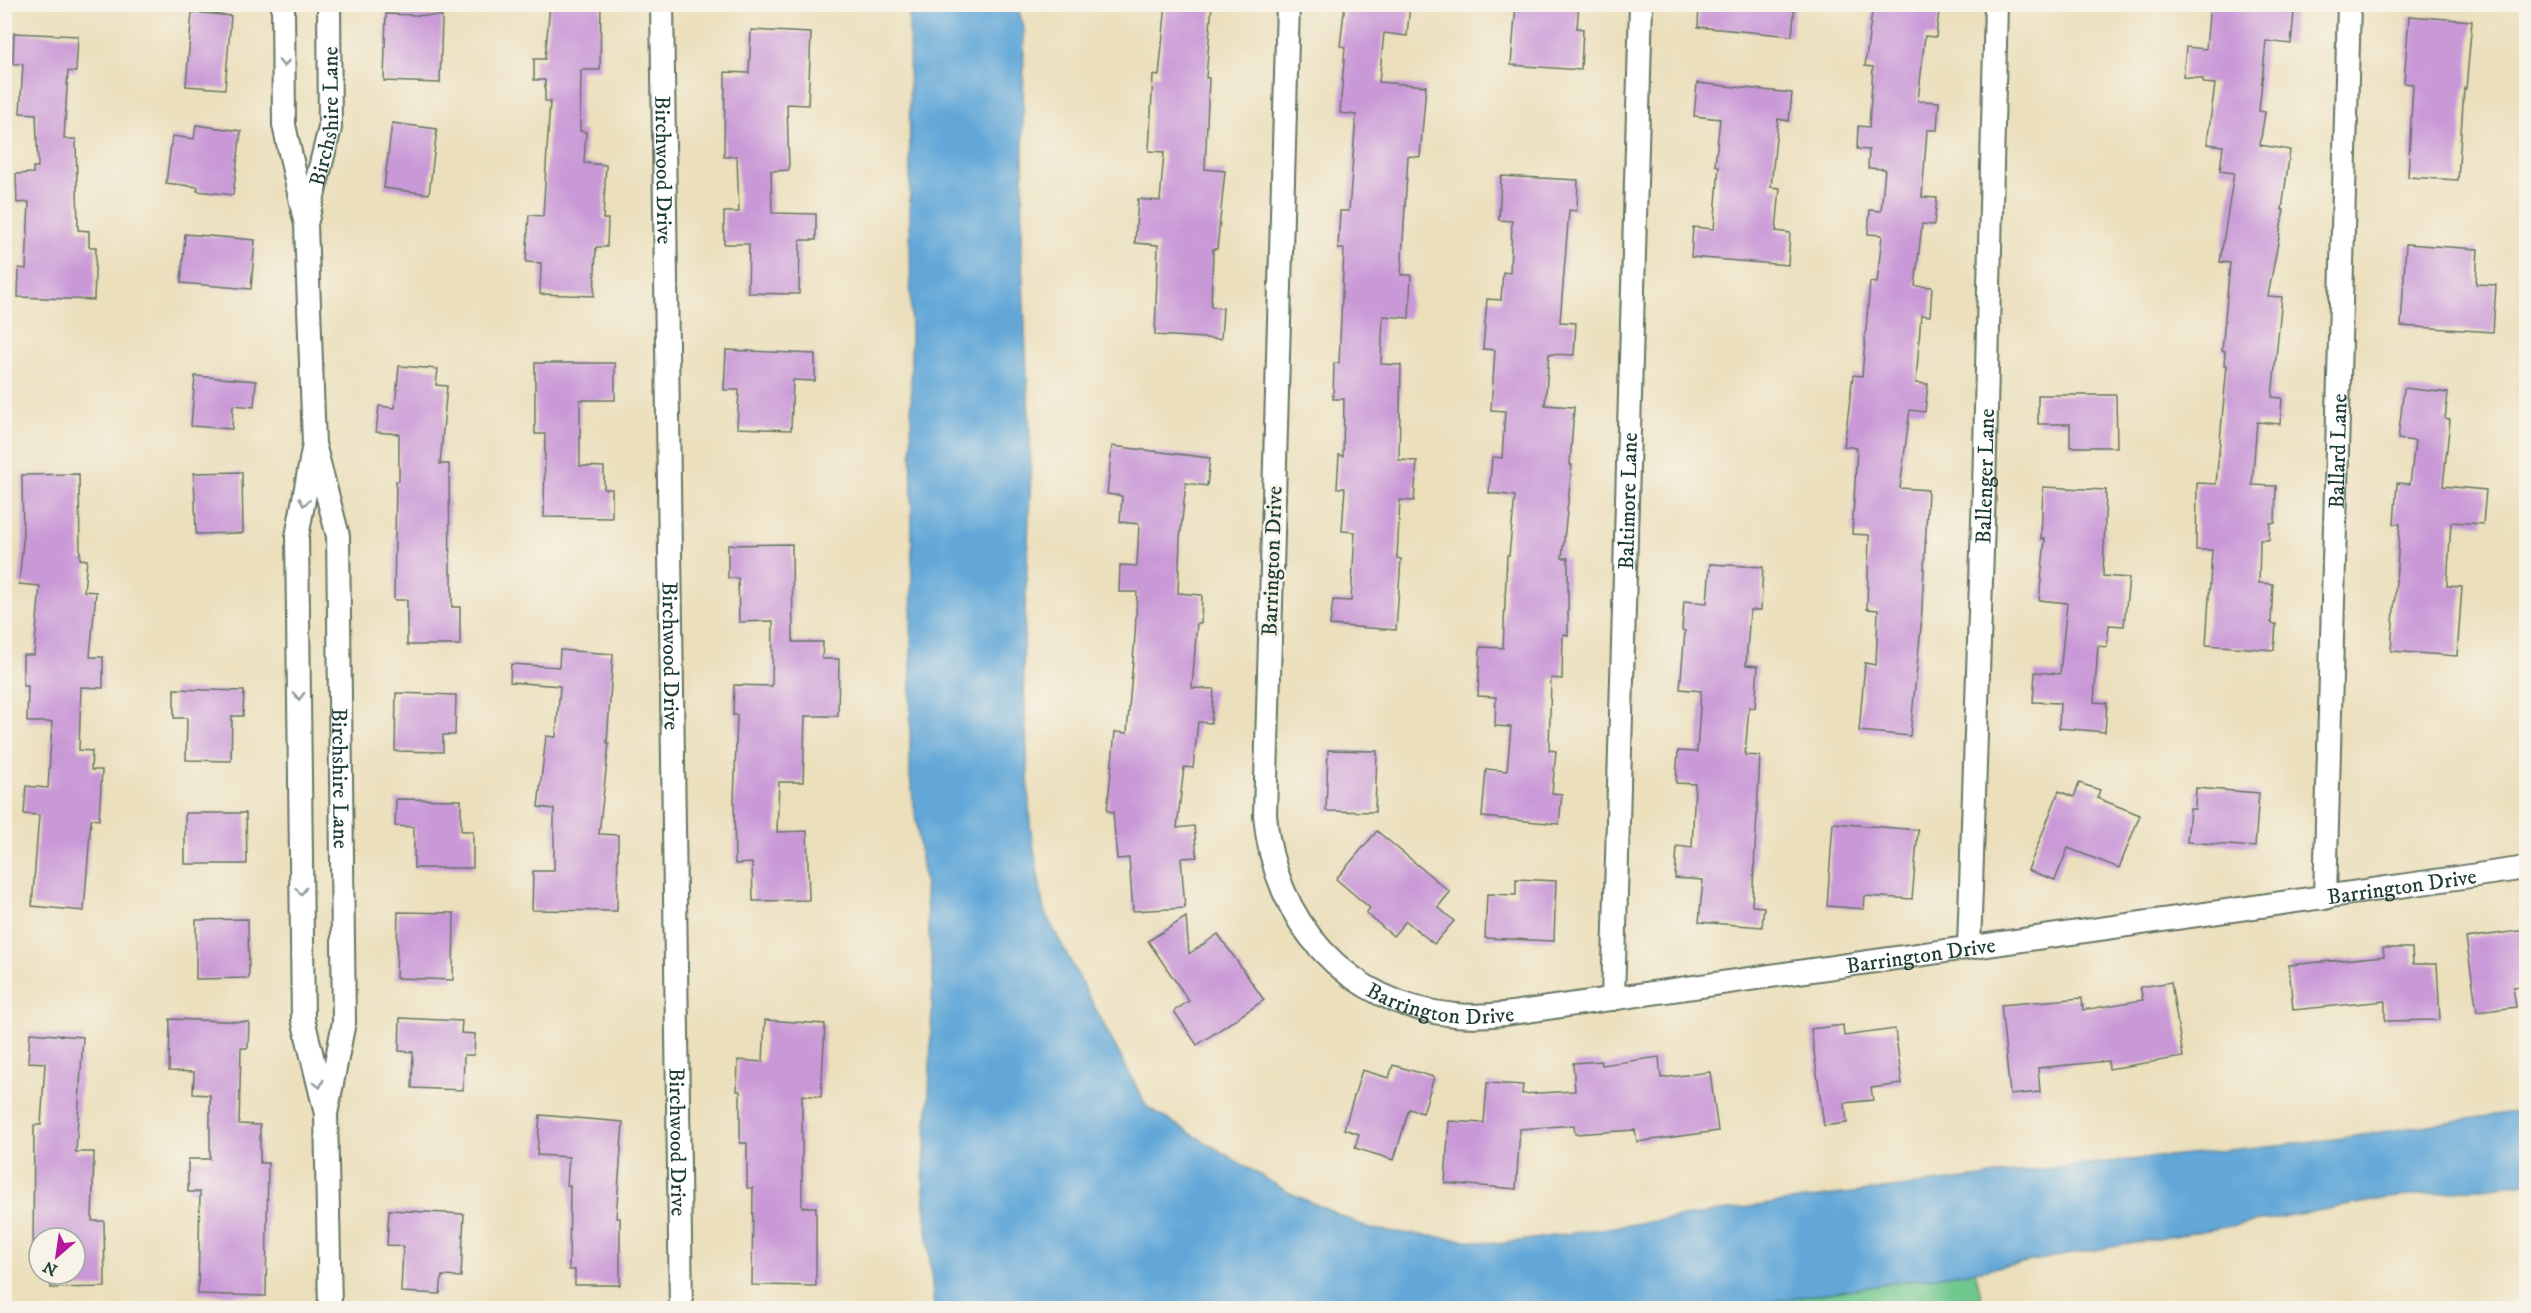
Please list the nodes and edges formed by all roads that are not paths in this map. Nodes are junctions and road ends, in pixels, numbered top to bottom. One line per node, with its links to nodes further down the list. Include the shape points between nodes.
1 (283, 4): 8 (street, Birchshire Lane, one-way to 8, via 284,125)
2 (329, 4): 8 (street, Birchshire Lane, via 330,128)
3 (662, 4): 16 (street, Birchwood Drive)
4 (1288, 4): 13 (street, Barrington Drive, via 1264,790 1273,864 1288,901 1322,951 1355,980 1392,999 1435,1013 1481,1016)
5 (1641, 4): 13 (street, Baltimore Lane)
6 (1996, 4): 12 (street, Ballenger Lane)
7 (2349, 4): 11 (street, Ballard Lane)
8 (306, 225): 9 (street, Birchshire Lane)
9 (314, 444): 14 (street, Birchshire Lane, one-way to 14, via 297,537 303,1019); 14 (street, Birchshire Lane, via 338,536 344,1022)
10 (2526, 868): 11 (street, Barrington Drive)
11 (2325, 898): 12 (street, Barrington Drive)
12 (1969, 947): 13 (street, Barrington Drive)
13 (1613, 999)
14 (327, 1114): 15 (street, Birchshire Lane)
15 (330, 1308)
16 (681, 1308)

